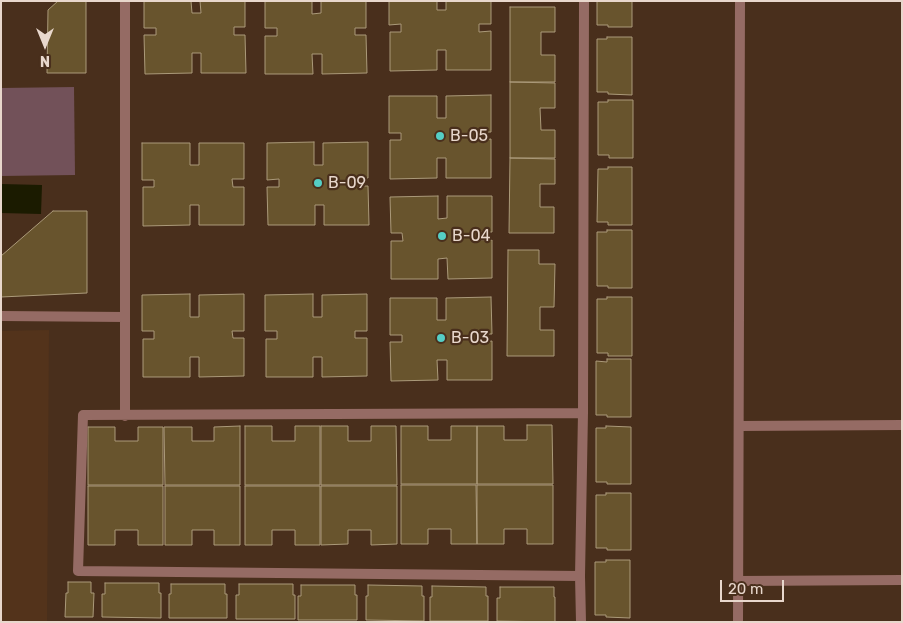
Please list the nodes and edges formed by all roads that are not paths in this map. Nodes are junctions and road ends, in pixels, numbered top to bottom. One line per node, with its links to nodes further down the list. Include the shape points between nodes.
1 (125, 1): 5 (street)
2 (584, 1): 6 (street)
3 (740, 1): 9 (street)
4 (1, 316): 5 (street)
5 (125, 316): 7 (street)
6 (583, 413): 7 (street); 10 (street)
7 (125, 416): 10 (street, via 83,415 78,571)
8 (902, 425): 9 (street)
9 (739, 426): 12 (street)
10 (580, 576): 13 (street)
11 (902, 580): 12 (street)
12 (738, 581): 14 (street)
13 (581, 622)
14 (738, 622)

